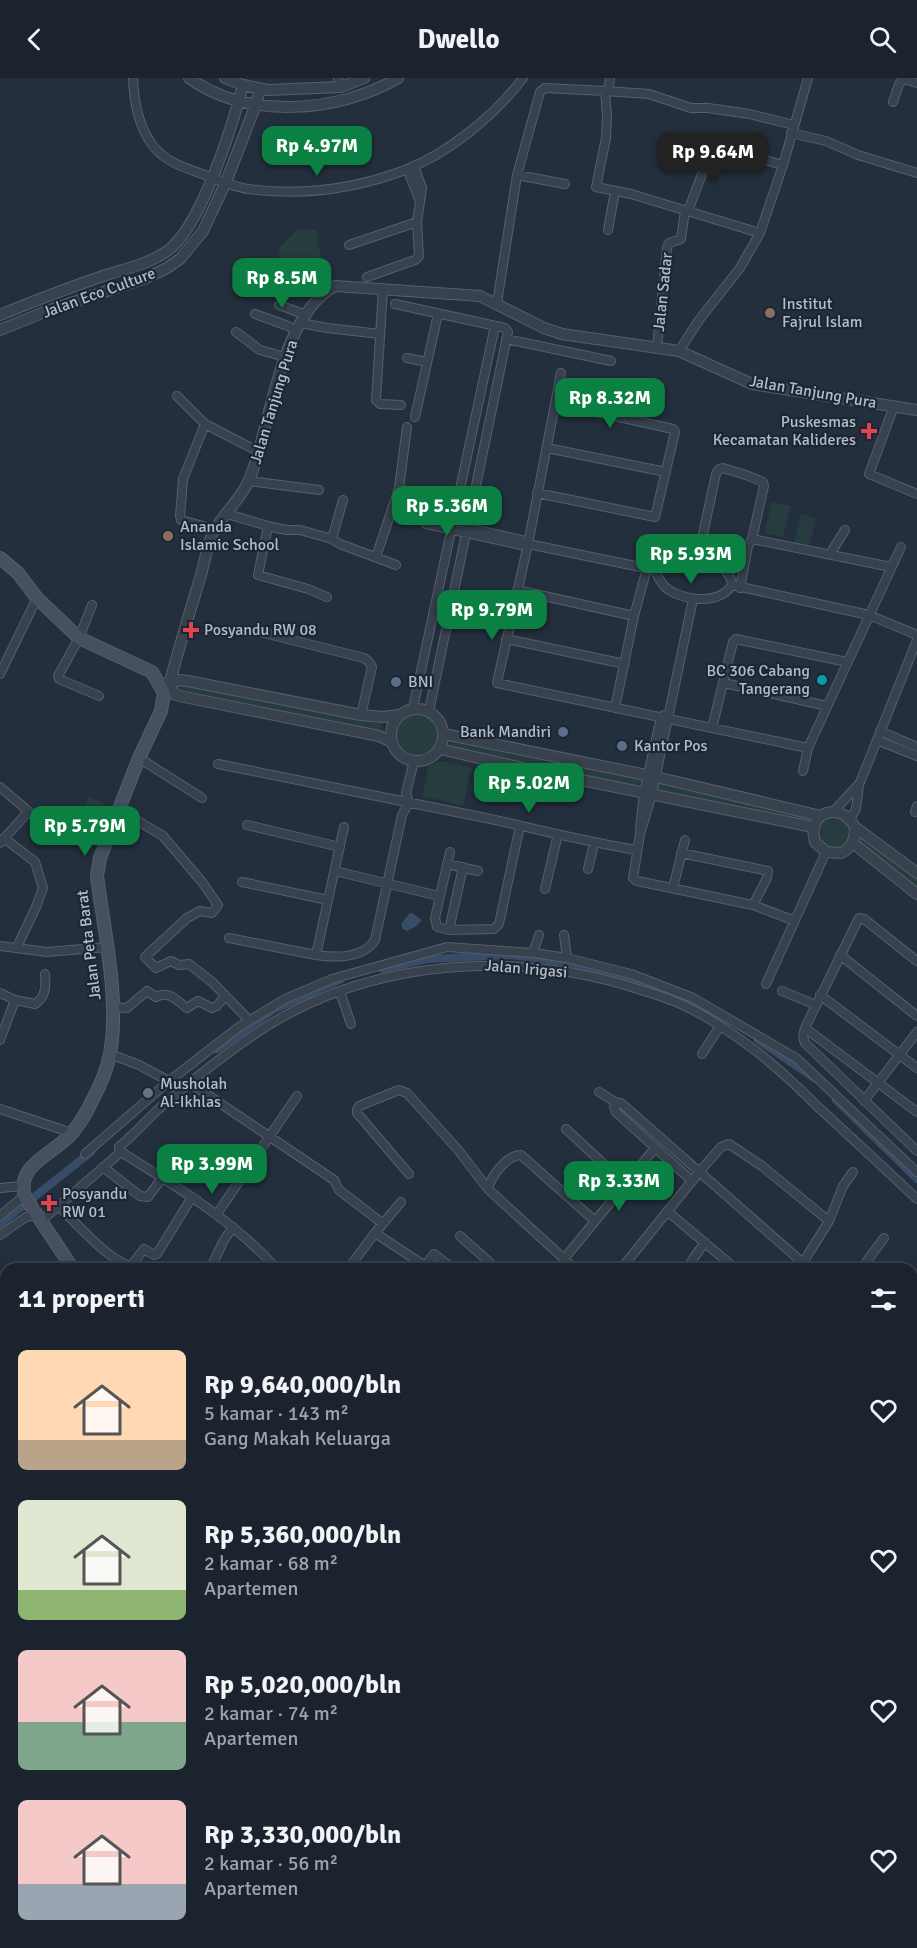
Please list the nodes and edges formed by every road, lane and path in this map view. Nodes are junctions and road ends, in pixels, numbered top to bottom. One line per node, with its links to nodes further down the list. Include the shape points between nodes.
1 (133, 78): 22 (street, via 137,113 154,147 172,164)
2 (189, 78): 14 (street)
3 (225, 78): 11 (street)
4 (364, 78): 9 (street)
5 (398, 78): 16 (street, via 351,99 320,106)
6 (610, 78): 13 (street)
7 (808, 78): 17 (street)
8 (522, 79): 19 (street, via 497,108 467,133)
9 (344, 82): 12 (street, via 317,89)
10 (917, 82): 15 (street, via 904,79)
11 (243, 86): 12 (street); 14 (street, Jalan Eco Culture)
12 (260, 89): 16 (street, Jalan Eco Culture)
13 (604, 91): 17 (street, via 649,94 692,108 748,114); 21 (street, via 542,88); 25 (street, via 606,138 596,186)
14 (239, 100): 16 (street); 22 (street, Jalan Eco Culture)
15 (893, 102)
16 (256, 104): 23 (street, Jalan Eco Culture)
17 (792, 129): 18 (street); 20 (street)
18 (783, 165): 26 (street, via 711,145); 29 (street)
19 (410, 167): 23 (street, via 362,184 304,192 246,189); 27 (street, via 422,188)
20 (917, 173)
21 (517, 176): 24 (street); 35 (street)
22 (212, 178): 23 (street); 31 (street, Jalan Eco Culture, via 196,214 172,247)
23 (226, 182): 33 (street, Jalan Eco Culture, via 203,231 192,245 180,259)
24 (566, 184)
25 (615, 191): 26 (street); 28 (street)
26 (687, 211): 29 (street); 47 (street, Jalan Sadar, via 681,239 669,243 667,248)
27 (417, 222): 30 (street); 32 (street, via 419,256)
28 (608, 230)
29 (759, 233): 48 (street, via 740,268)
30 (349, 245)
31 (140, 264): 33 (street); 40 (street, Jalan Eco Culture)
32 (367, 277)
33 (146, 278): 43 (street, Jalan Eco Culture)
34 (383, 288): 35 (street, Jalan Tanjung Pura, via 468,294); 41 (street, Jalan Tanjung Pura, via 336,286 327,291); 45 (street)
35 (497, 303): 47 (street, Jalan Tanjung Pura, via 562,334)
36 (395, 304): 39 (street)
37 (279, 305): 41 (street)
38 (255, 314): 41 (street, via 288,326)
39 (438, 314): 42 (street); 52 (street)
40 (0, 315)
41 (301, 323): 45 (street); 49 (street, Jalan Tanjung Pura)
42 (495, 326): 46 (street, via 507,330); 72 (street)
43 (0, 330)
44 (236, 332): 49 (street, via 260,350)
45 (381, 334): 56 (street, via 376,400 380,404)
46 (506, 339): 51 (street); 74 (street)
47 (657, 347): 48 (street, Jalan Tanjung Pura)
48 (679, 351): 57 (street, Jalan Tanjung Pura, via 752,384)
49 (285, 357): 63 (street, Jalan Tanjung Pura)
50 (407, 358): 52 (street)
51 (611, 361)
52 (427, 362): 59 (street)
53 (561, 373): 55 (street)
54 (177, 396): 60 (street)
55 (556, 403): 62 (street); 64 (street, via 673,429)
56 (401, 405)
57 (894, 406): 58 (street, Jalan Tanjung Pura); 68 (street, via 868,474)
58 (917, 410)
59 (415, 417)
60 (205, 424): 63 (street); 75 (street, via 183,479 180,516 181,520)
61 (407, 427): 81 (street, via 399,488)
62 (547, 448): 64 (street); 67 (street)
63 (259, 452): 65 (street, Jalan Tanjung Pura)
64 (666, 472): 67 (street, via 653,518)
65 (249, 481): 66 (street); 70 (street, Jalan Tanjung Pura)
66 (319, 490)
67 (537, 493): 78 (street)
68 (917, 494)
69 (344, 500): 76 (street)
70 (227, 514): 71 (street); 75 (street, Jalan Tanjung Pura)
71 (268, 526): 76 (street); 89 (street, via 258,575)
72 (453, 527): 74 (street); 109 (street)
73 (844, 530): 80 (street)
74 (468, 531): 78 (street); 111 (street)
75 (213, 532): 104 (street, Jalan Tanjung Pura)
76 (332, 538): 81 (street)
77 (752, 539): 80 (street); 82 (street, via 764,484 723,468 716,474); 87 (street)
78 (528, 544): 86 (street); 88 (street)
79 (901, 547): 85 (street)
80 (830, 555): 85 (street)
81 (376, 556): 84 (street)
82 (698, 557): 86 (street, via 672,556); 87 (street, via 719,566)
83 (0, 558): 90 (main road, via 18,573)
84 (396, 565)
85 (891, 567): 93 (street)
86 (651, 569): 91 (street, via 664,586); 94 (street)
87 (736, 586): 91 (street, via 717,597); 93 (street)
88 (517, 590): 94 (street); 98 (street)
89 (327, 597)
90 (37, 598): 97 (main road); 102 (street)
91 (693, 599): 114 (street)
92 (92, 605): 97 (street)
93 (869, 615): 96 (street); 100 (street)
94 (634, 616): 101 (street)
95 (256, 631): 112 (street, via 364,658 372,668)
96 (917, 635)
97 (79, 638): 104 (main road, via 152,672); 106 (street, via 58,677)
98 (506, 639): 101 (street); 110 (street, via 499,684)
99 (917, 640): 117 (street)
100 (848, 662): 103 (street, via 736,639); 108 (street)
101 (625, 664): 110 (street)
102 (0, 674)
103 (724, 683): 108 (street); 115 (street)
104 (164, 684): 105 (street, via 178,680); 107 (street, via 175,695); 123 (main road, Jalan Peta Barat, via 161,711)
105 (228, 689): 107 (street); 112 (street)
106 (99, 696)
107 (225, 705): 118 (street, via 379,736)
108 (827, 706): 120 (street)
109 (413, 708): 111 (street); 113 (street)
110 (615, 708): 114 (street)
111 (429, 711): 116 (street, via 439,719)
112 (361, 715): 113 (street)
113 (399, 715): 118 (street, via 392,729)
114 (666, 716): 115 (street); 127 (street)
115 (712, 728): 120 (street)
116 (444, 734): 121 (street); 127 (street)
117 (878, 735): 119 (street); 122 (street); 128 (street)
118 (392, 742): 124 (street, via 398,753)
119 (917, 747)
120 (808, 748): 126 (street)
121 (440, 749): 124 (street, via 430,758); 130 (street)
122 (917, 756)
123 (139, 758): 131 (street); 133 (main road, Jalan Peta Barat)
124 (414, 760): 132 (street)
125 (218, 764): 132 (street)
126 (803, 771)
127 (652, 776): 130 (street); 136 (street)
128 (859, 785): 134 (street); 137 (street)
129 (0, 787): 135 (street)
130 (648, 794): 140 (street); 149 (street)
131 (202, 798)
132 (405, 798): 139 (street); 160 (street, via 399,808 402,815)
133 (118, 809): 145 (main road, Jalan Peta Barat); 187 (street, via 163,836 218,905 212,913 200,911 187,918 145,957 156,968 171,961 189,964)
134 (834, 811): 136 (street); 137 (street, via 843,813)
135 (28, 812): 144 (street); 145 (street, via 41,822)
136 (821, 816): 140 (street)
137 (853, 823): 147 (street); 158 (street)
138 (247, 825): 148 (street)
139 (520, 826): 142 (street); 168 (street, via 499,924 494,929)
140 (813, 827): 151 (street, via 815,842)
141 (344, 828): 148 (street)
142 (558, 834): 146 (street); 162 (street)
143 (685, 840): 152 (street)
144 (2, 841): 173 (street, via 35,862 43,888)
145 (105, 842): 174 (main road, Jalan Peta Barat, via 97,876)
146 (594, 843): 149 (street); 155 (street)
147 (853, 843): 151 (street, via 841,853); 163 (street)
148 (340, 847): 156 (street)
149 (637, 850): 161 (street, via 634,880)
150 (450, 852): 153 (street)
151 (826, 852): 167 (street)
152 (681, 853): 161 (street); 166 (street, via 768,871)
153 (447, 864): 154 (street); 164 (street)
154 (463, 867): 157 (street); 168 (street)
155 (588, 869)
156 (335, 871): 160 (street); 165 (street)
157 (478, 871)
158 (917, 873)
159 (242, 882): 165 (street)
160 (387, 884): 164 (street); 175 (street, via 370,948 341,957)
161 (673, 888): 166 (street)
162 (545, 889)
163 (917, 894)
164 (439, 896): 168 (street, via 435,923)
165 (328, 900): 175 (street)
166 (753, 905): 167 (street)
167 (795, 921): 182 (street)
168 (449, 930)
169 (564, 934): 179 (street)
170 (539, 935): 177 (street)
171 (229, 938): 175 (street)
172 (0, 946): 173 (street)
173 (17, 947): 174 (street, via 47,952)
174 (107, 948): 190 (main road, Jalan Peta Barat)
175 (316, 955)
176 (840, 955): 178 (street, via 861,918); 186 (street); 192 (street)
177 (532, 960): 179 (street, Jalan Irigasi); 179 (street); 184 (street, Jalan Irigasi, via 451,966 365,983); 193 (street, via 447,947 332,979)
178 (917, 961)
179 (566, 965): 181 (street, Jalan Irigasi); 181 (street)
180 (45, 974): 188 (street, via 46,987 40,1000 34,1004)
181 (629, 980): 191 (street, Jalan Irigasi)
182 (766, 984)
183 (782, 991): 189 (street)
184 (340, 992): 194 (street); 205 (street, Jalan Irigasi, via 270,1025)
185 (0, 993): 188 (street)
186 (820, 995): 189 (street); 202 (street)
187 (225, 996): 190 (street, via 212,1008 198,1001 187,1008 169,994 156,997 147,991 128,1008); 193 (street)
188 (15, 1000): 198 (street)
189 (816, 1005): 196 (street)
190 (113, 1007): 201 (main road, Jalan Peta Barat)
191 (715, 1016): 195 (street, Jalan Irigasi); 199 (street)
192 (917, 1016)
193 (247, 1021): 204 (street)
194 (351, 1024)
195 (720, 1026): 199 (street, Jalan Irigasi); 200 (street)
196 (805, 1029): 206 (street); 209 (street, via 805,1043)
197 (917, 1032): 202 (street)
198 (0, 1040)
199 (761, 1044): 223 (street, via 796,1058); 232 (street, Jalan Irigasi, via 786,1076)
200 (704, 1050)
201 (110, 1054): 204 (street); 214 (main road, Jalan Peta Barat, via 94,1098)
202 (900, 1055): 203 (street); 206 (street)
203 (917, 1068)
204 (169, 1081): 219 (street)
205 (190, 1083): 215 (street); 218 (street, Jalan Irigasi, via 119,1147)
206 (878, 1083): 209 (street); 212 (street)
207 (599, 1092): 210 (street)
208 (297, 1096): 215 (street)
209 (864, 1101): 217 (street)
210 (617, 1103): 216 (street, via 616,1112); 221 (street)
211 (0, 1109): 214 (street)
212 (917, 1112)
213 (566, 1129): 227 (street)
214 (72, 1133): 230 (main road, Jalan Peta Barat, via 29,1169 23,1177)
215 (270, 1138): 236 (street); 241 (street, via 334,1180 339,1190)
216 (655, 1148): 226 (street); 227 (street)
217 (917, 1151)
218 (122, 1152): 220 (street); 225 (street)
219 (85, 1154)
220 (103, 1167): 225 (street, via 140,1196 148,1197); 234 (street)
221 (700, 1171): 226 (street); 240 (street, via 721,1147 732,1145); 263 (street)
222 (853, 1172): 240 (street)
223 (917, 1172)
224 (409, 1174): 229 (street, via 357,1113 359,1106 399,1090 407,1093 459,1150)
225 (162, 1178): 231 (street)
226 (692, 1181): 235 (street)
227 (625, 1184): 239 (street)
228 (0, 1188): 230 (street)
229 (488, 1189): 239 (street, via 494,1176 513,1157 521,1155); 248 (street)
230 (24, 1193): 237 (street); 238 (main road)
231 (192, 1197): 236 (street); 251 (street, via 157,1254 144,1249)
232 (917, 1199)
233 (401, 1202): 241 (street)
234 (58, 1206): 238 (street); 250 (street)
235 (668, 1211): 247 (street); 260 (street)
236 (217, 1214): 242 (street)
237 (0, 1216)
238 (37, 1217): 244 (street, via 26,1217); 249 (main road)
239 (595, 1221): 248 (street)
240 (829, 1221): 264 (street)
241 (382, 1223): 243 (street)
242 (233, 1227): 252 (street); 253 (street)
243 (375, 1233): 254 (street); 255 (street)
244 (0, 1235)
245 (460, 1236): 258 (street)
246 (884, 1238): 265 (street)
247 (705, 1242): 261 (street); 262 (street)
248 (564, 1259): 259 (street)
249 (69, 1263)
250 (122, 1263)
251 (133, 1263)
252 (213, 1263)
253 (272, 1263)
254 (352, 1263)
255 (420, 1263)
256 (427, 1263): 257 (street, via 434,1254)
257 (446, 1263)
258 (489, 1263)
259 (568, 1263)
260 (626, 1263)
261 (690, 1263)
262 (729, 1263)
263 (798, 1263)
264 (803, 1263)
265 (865, 1263)

